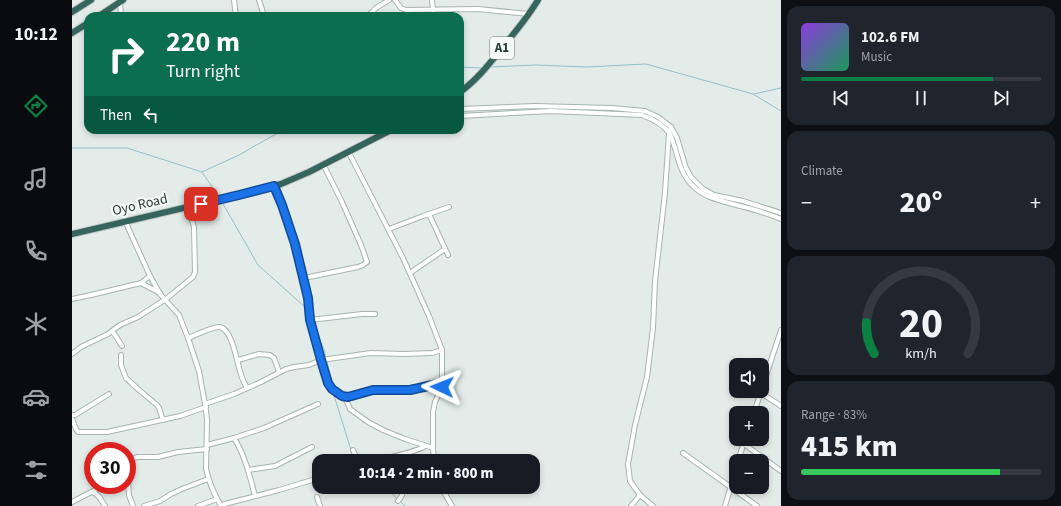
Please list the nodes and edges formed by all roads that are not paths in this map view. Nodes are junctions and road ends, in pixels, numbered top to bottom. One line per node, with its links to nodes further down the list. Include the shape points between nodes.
1 (91, 0): 10 (highway)
2 (234, 0): 13 (street)
3 (259, 0): 14 (street)
4 (389, 0): 15 (street)
5 (395, 0): 9 (street, via 406,10)
6 (432, 0): 9 (street)
7 (538, 0): 16 (highway, A1)
8 (122, 1): 11 (highway); 12 (street)
9 (433, 10): 16 (street, via 478,9)
10 (72, 12)
11 (105, 12)
12 (121, 12)
13 (236, 12)
14 (263, 12)
15 (372, 12)
16 (529, 14): 19 (highway, A1, via 479,75)
17 (84, 26): 18 (highway)
18 (72, 32)
19 (464, 89)
20 (464, 109): 22 (street, via 535,106 639,110 650,112)
21 (464, 116): 23 (street, via 551,111 642,115 660,124)
22 (671, 126): 23 (street); 30 (street, via 686,168 703,189 714,195)
23 (669, 133): 32 (street, via 682,170 698,191 707,197); 93 (street, via 653,328 628,464 630,481)
24 (383, 134): 25 (highway, Oyo Road)
25 (348, 151): 26 (highway, Oyo Road); 34 (street)
26 (323, 164): 27 (highway, Oyo Road); 40 (street, via 367,262 358,267)
27 (274, 186): 28 (highway, Oyo Road); 40 (street)
28 (188, 206): 33 (highway, Oyo Road); 44 (street, via 194,227 195,272 193,278)
29 (450, 207): 31 (street)
30 (781, 213)
31 (429, 214): 34 (street); 36 (street)
32 (781, 219)
33 (125, 221): 35 (highway, Oyo Road); 39 (street)
34 (389, 229): 38 (street)
35 (72, 234)
36 (445, 249): 37 (street); 38 (street)
37 (448, 255)
38 (410, 273): 51 (street)
39 (150, 276): 41 (street); 42 (street)
40 (304, 278): 46 (street)
41 (141, 283): 42 (street); 43 (street)
42 (160, 294): 44 (street)
43 (72, 299)
44 (166, 299): 48 (street); 49 (street, via 179,315)
45 (375, 314): 46 (street)
46 (310, 320): 54 (street)
47 (781, 330): 56 (street)
48 (112, 331): 50 (street); 52 (street, via 80,347)
49 (188, 338): 55 (street, via 214,328 223,328 229,335); 64 (street, via 199,371)
50 (122, 346)
51 (442, 350): 54 (street, via 404,354 371,353); 58 (street)
52 (72, 354)
53 (121, 355): 68 (street, via 121,365 126,378 157,405)
54 (324, 359): 57 (street); 61 (street, via 328,383 332,389)
55 (238, 360): 57 (street, via 259,354 270,355); 59 (street, via 241,377)
56 (769, 367)
57 (280, 372): 59 (street)
58 (442, 383): 61 (street, via 410,390 373,390); 74 (street, via 433,412)
59 (247, 388): 64 (street)
60 (109, 394): 66 (street)
61 (345, 397): 70 (street, via 350,409 368,422 405,440)
62 (769, 397): 65 (street)
63 (318, 404): 69 (street)
64 (205, 405): 68 (street, via 180,416); 72 (street)
65 (781, 406)
66 (72, 415)
67 (72, 419): 68 (street, via 80,432 107,432)
68 (162, 420)
69 (234, 438): 72 (street); 81 (street)
70 (425, 446): 74 (street); 78 (street)
71 (751, 446): 82 (street)
72 (207, 447): 80 (street, via 158,457); 83 (street)
73 (312, 447): 81 (street, via 275,466)
74 (433, 448): 79 (street)
75 (353, 450): 77 (street)
76 (683, 453): 85 (street)
77 (355, 454)
78 (401, 454)
79 (433, 454)
80 (136, 458)
81 (248, 470): 94 (street)
82 (781, 471)
83 (208, 479): 96 (street); 101 (street)
84 (312, 480): 94 (street)
85 (729, 487)
86 (729, 492): 108 (street)
87 (87, 494): 98 (street)
88 (96, 494): 99 (street)
89 (129, 494): 100 (street)
90 (404, 494): 97 (street)
91 (446, 494): 105 (street)
92 (739, 494): 109 (street)
93 (640, 495): 106 (street); 107 (street)
94 (255, 496): 103 (street)
95 (317, 497): 104 (street)
96 (217, 499): 102 (street); 103 (street)
97 (398, 501)
98 (72, 502)
99 (105, 506)
100 (133, 506)
101 (144, 506)
102 (198, 506)
103 (221, 506)
104 (320, 506)
105 (452, 506)
106 (631, 506)
107 (653, 506)
108 (725, 506)
109 (757, 506)

